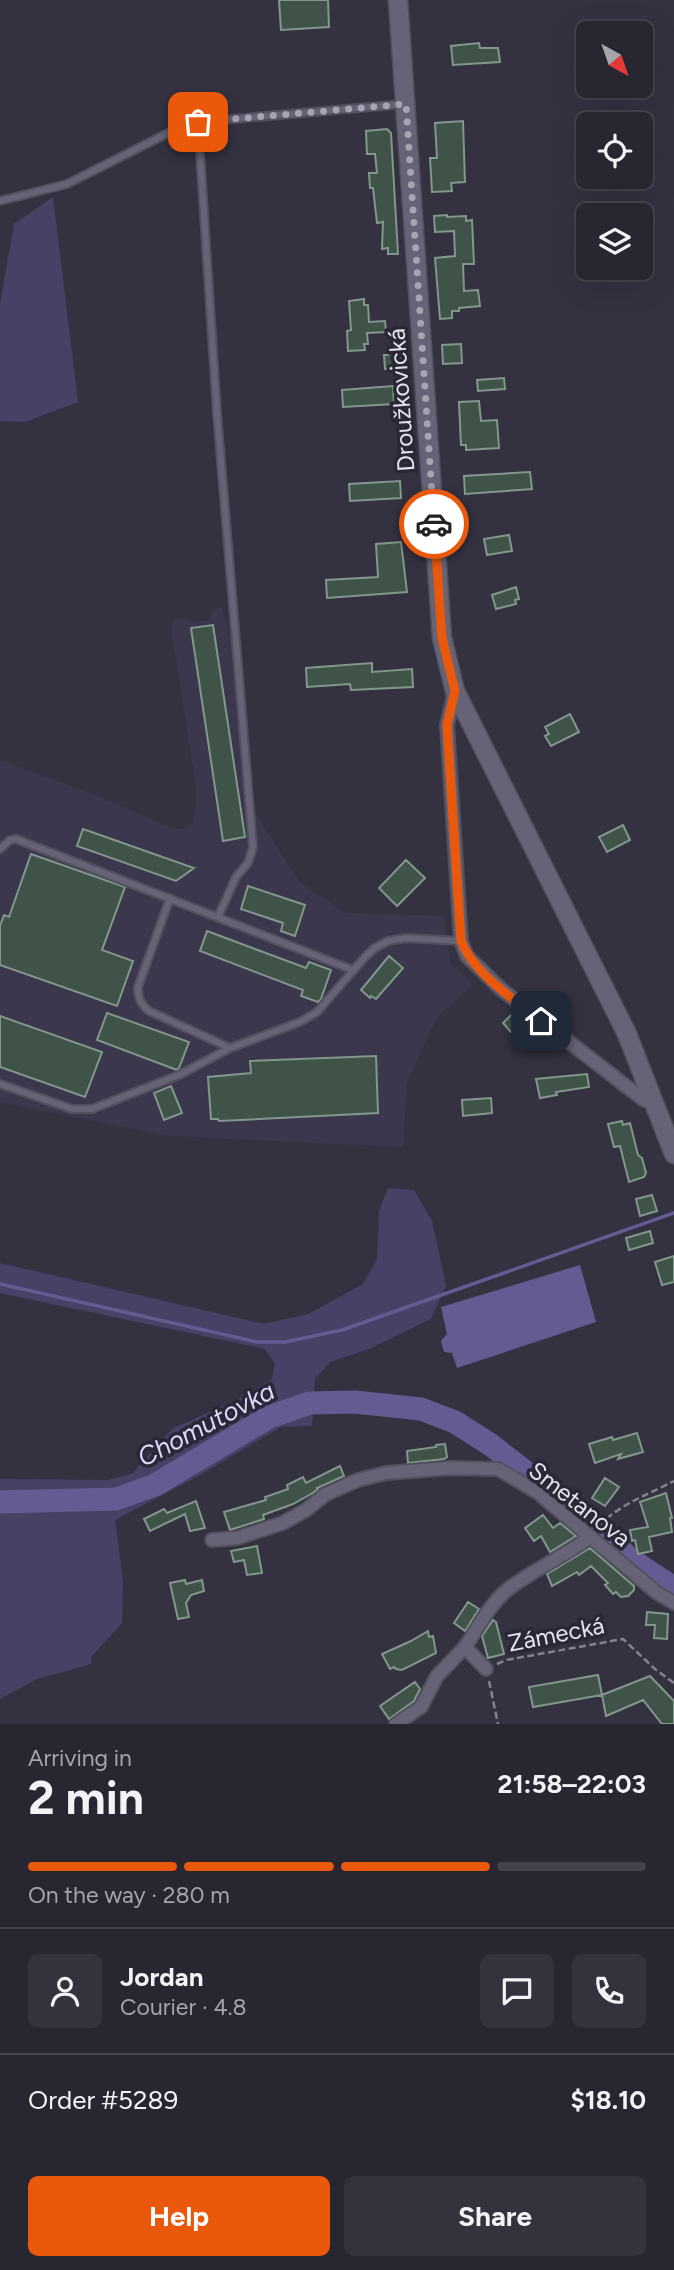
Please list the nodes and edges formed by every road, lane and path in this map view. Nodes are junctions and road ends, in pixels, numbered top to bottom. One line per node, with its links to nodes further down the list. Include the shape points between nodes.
1 (398, 0): 2 (street, Droužkovická)
2 (406, 104): 3 (lane); 5 (street, Droužkovická, via 442,638)
3 (198, 122): 4 (lane, via 67,184); 8 (lane, via 253,847)
4 (0, 201)
5 (455, 691): 9 (street, Droužkovická, via 447,725); 13 (street, via 627,1034)
6 (0, 849): 7 (lane, via 16,839)
7 (170, 898): 8 (lane); 11 (lane, via 138,996 149,1011)
8 (218, 917): 10 (lane)
9 (461, 941): 10 (lane, via 397,938 375,948); 13 (street, via 467,956 502,990 644,1100)
10 (353, 970): 11 (lane, via 317,1012)
11 (230, 1048): 12 (lane, via 179,1075 92,1109 72,1109)
12 (0, 1084)
13 (654, 1102): 14 (street)
14 (674, 1154)
15 (674, 1481): 16 (path, via 633,1500)
16 (603, 1522)
17 (590, 1537): 18 (street, Smetanova, via 537,1492 498,1469 451,1468 358,1480 326,1494 283,1523 237,1538); 19 (street, Smetanova); 20 (street, via 508,1590)
18 (212, 1540)
19 (674, 1603)
20 (465, 1647): 21 (street); 23 (street, via 436,1676 421,1707)
21 (486, 1669): 22 (path, Zámecká, via 506,1660 623,1639); 24 (path, Zámecká)
22 (674, 1683)
23 (396, 1724)
24 (498, 1724)

